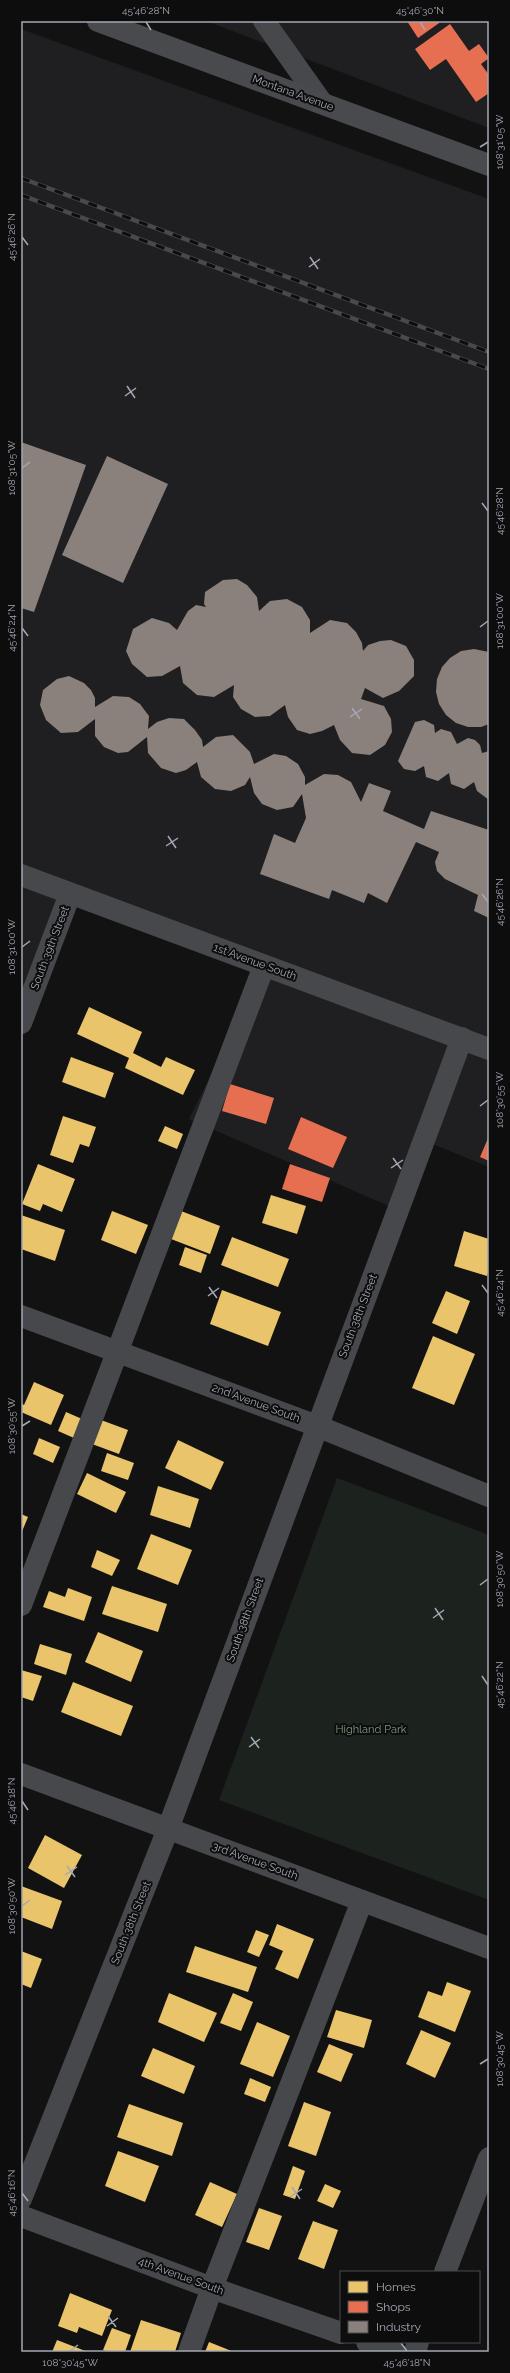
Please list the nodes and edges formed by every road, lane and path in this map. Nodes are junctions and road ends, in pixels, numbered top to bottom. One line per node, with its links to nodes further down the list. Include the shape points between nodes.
1 (98, 21): 3 (main road, Montana Avenue)
2 (264, 21): 3 (street)
3 (322, 103): 4 (main road, Montana Avenue)
4 (489, 165)
5 (21, 875): 6 (street, 1st Avenue South)
6 (70, 894): 7 (street, 1st Avenue South); 8 (street, South 39th Street)
7 (264, 966): 9 (street, 1st Avenue South); 12 (street)
8 (21, 1024)
9 (462, 1038): 10 (street, 1st Avenue South); 13 (street, South 38th Street)
10 (489, 1049)
11 (21, 1316): 12 (street, 2nd Avenue South)
12 (116, 1352): 13 (street, 2nd Avenue South); 15 (street)
13 (317, 1426): 14 (street, 2nd Avenue South); 17 (street, South 38th Street)
14 (489, 1496)
15 (21, 1605)
16 (21, 1774): 17 (street, 3rd Avenue South)
17 (168, 1829): 18 (street, 3rd Avenue South); 21 (street, South 38th Street)
18 (362, 1901): 19 (street, 3rd Avenue South); 24 (street)
19 (489, 1948)
20 (489, 2158): 23 (street)
21 (21, 2199)
22 (21, 2216): 24 (street, 4th Avenue South)
23 (445, 2271)
24 (212, 2288): 25 (street, 4th Avenue South); 27 (street)
25 (340, 2333)
26 (370, 2343): 28 (street)
27 (189, 2352)
28 (396, 2352)

